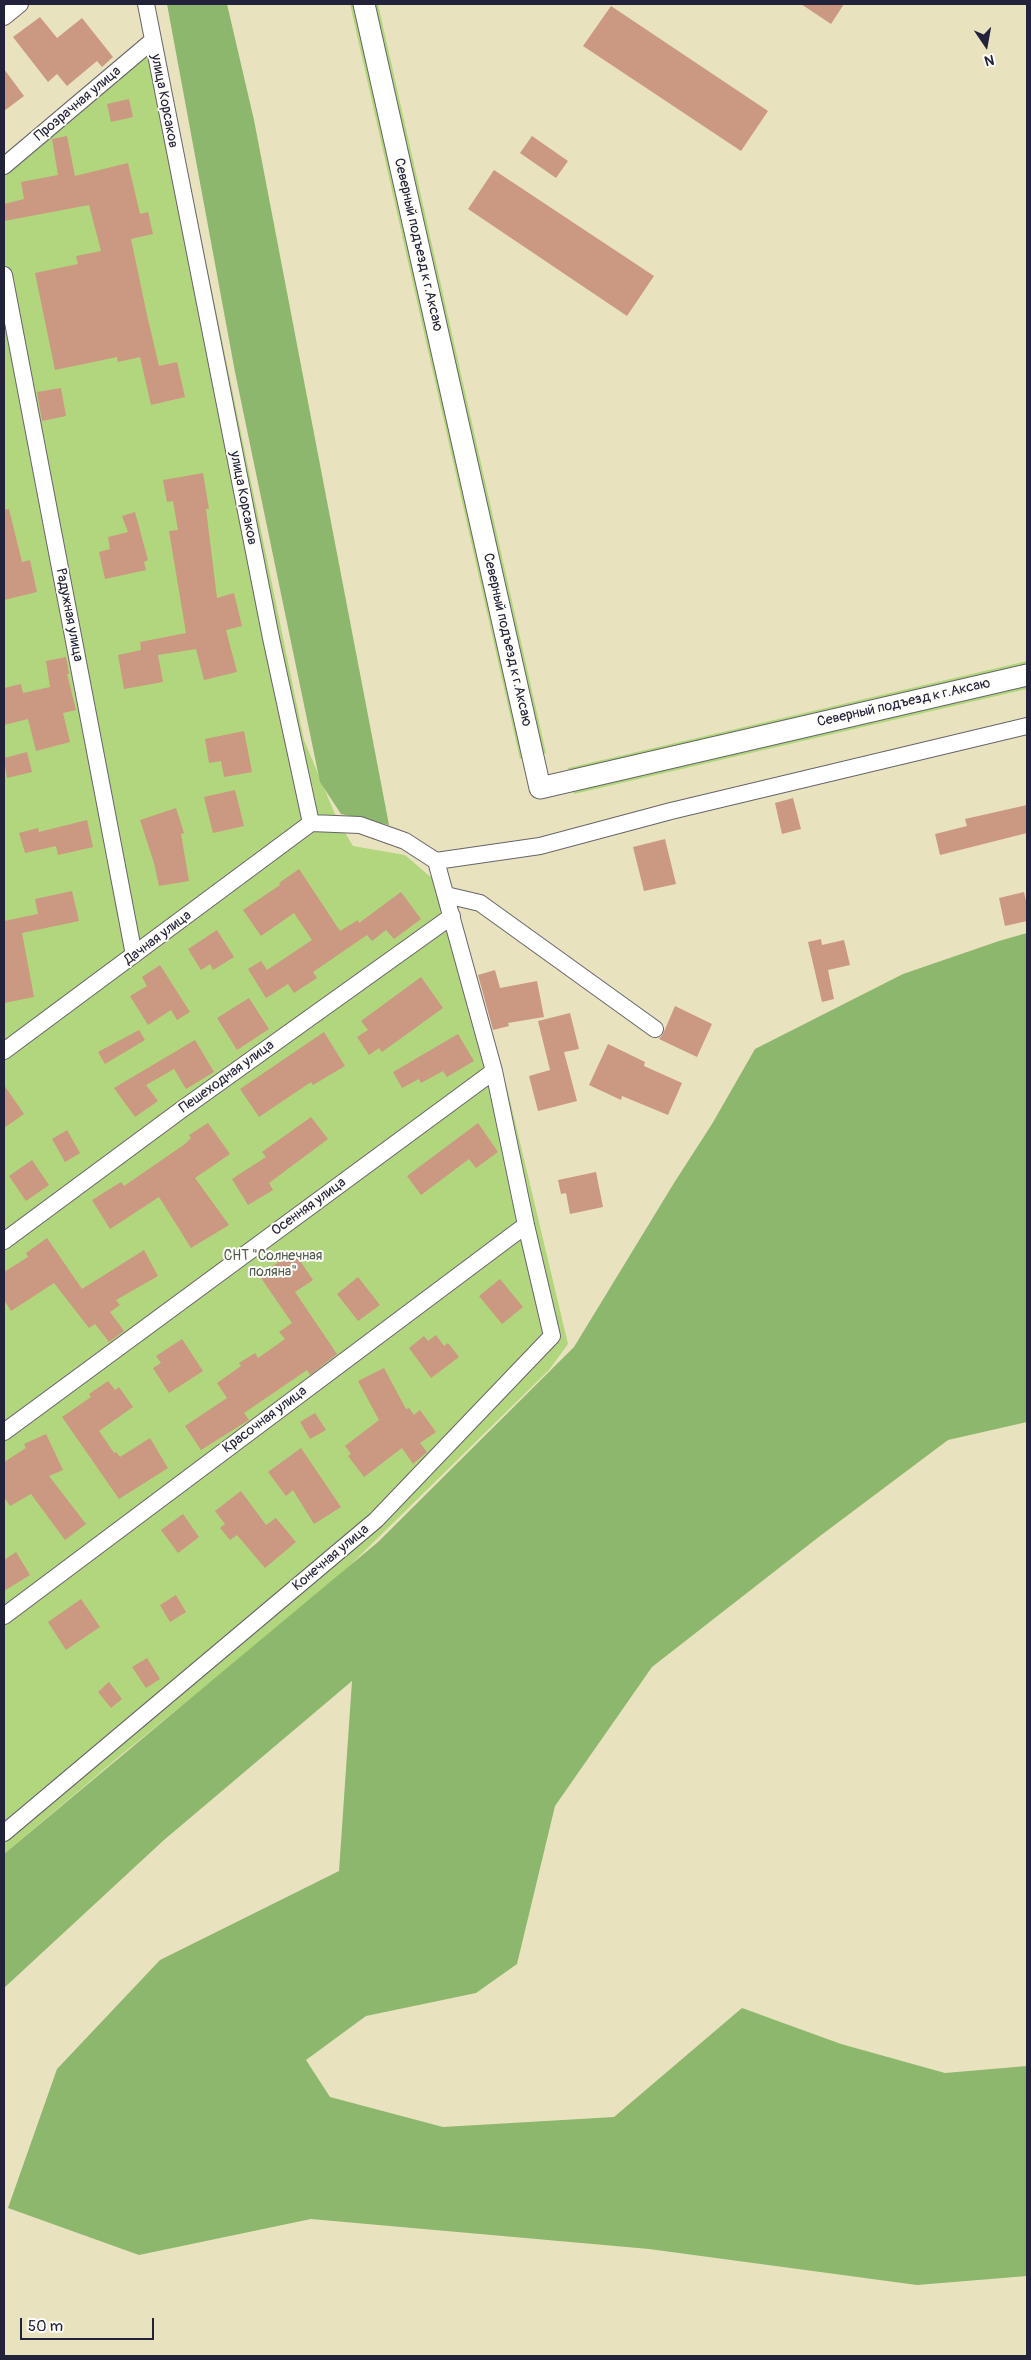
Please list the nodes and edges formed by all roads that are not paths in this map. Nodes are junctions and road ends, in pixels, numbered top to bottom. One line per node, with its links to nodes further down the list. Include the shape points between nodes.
1 (20, 4): 4 (street)
2 (146, 4): 5 (street, улица Корсаков)
3 (364, 4): 8 (street, Северный подъезд к г.Аксаю, via 540,788)
4 (4, 17)
5 (152, 41): 6 (street, Прозрачная улица); 10 (street, улица Корсаков)
6 (4, 166)
7 (4, 275): 14 (street, Радужная улица)
8 (1027, 675)
9 (1027, 726): 11 (street, via 540,846)
10 (311, 824): 11 (street, via 360,825 405,841); 14 (street, Дачная улица)
11 (436, 861): 12 (street)
12 (446, 895): 13 (street); 15 (street, via 480,903)
13 (452, 916): 17 (street); 19 (street, Пешеходная улица)
14 (134, 955): 16 (street, Дачная улица)
15 (655, 1029)
16 (4, 1051)
17 (494, 1071): 18 (street); 20 (street, Осенняя улица)
18 (526, 1225): 21 (street, Красочная улица); 22 (street, Конечная улица, via 552,1336 376,1520)
19 (4, 1241)
20 (4, 1432)
21 (4, 1616)
22 (4, 1834)

